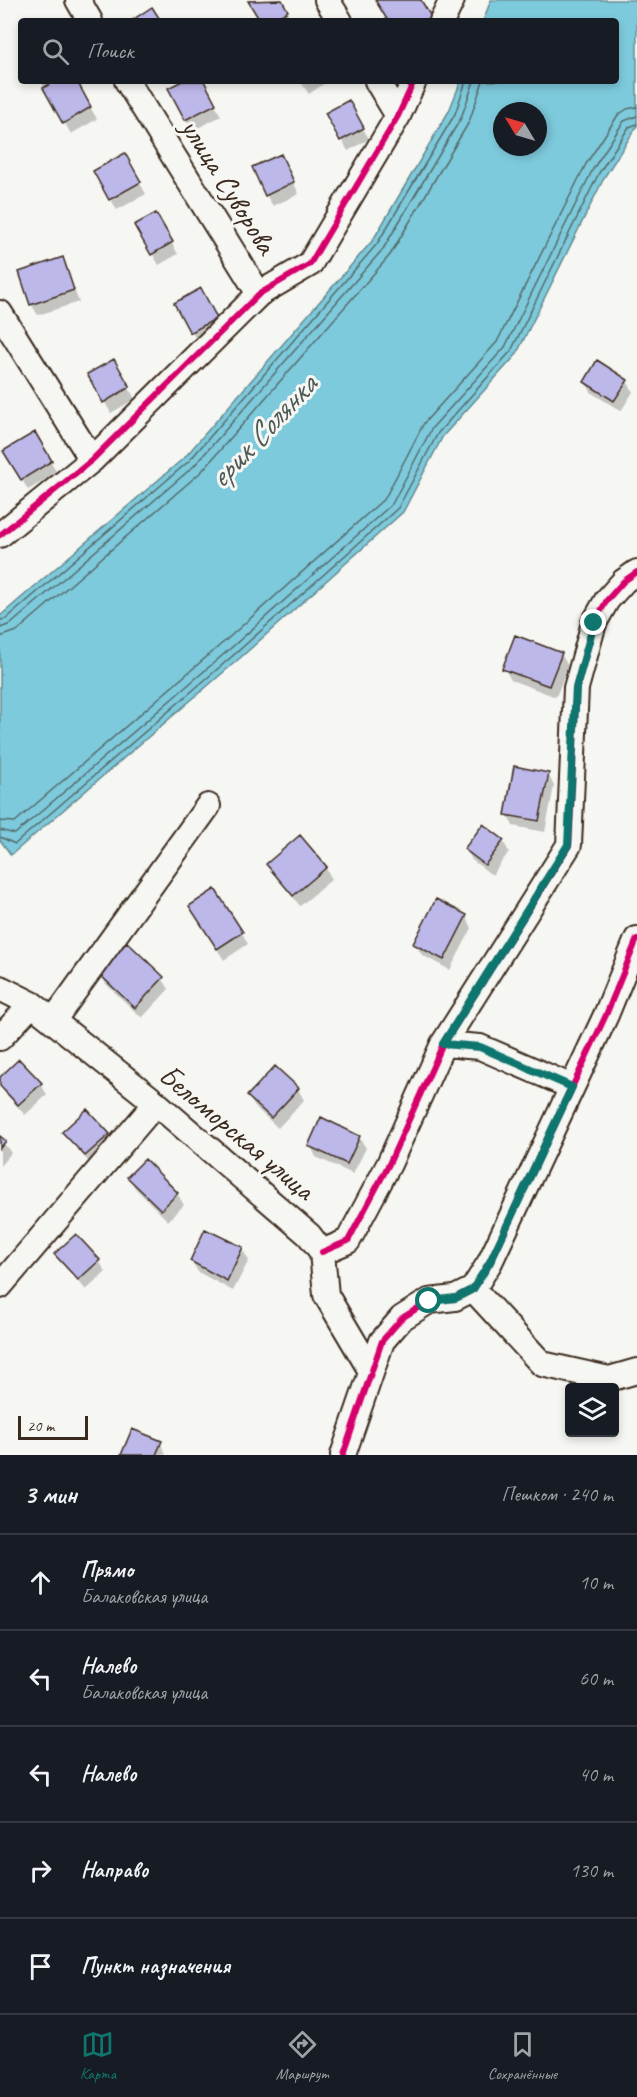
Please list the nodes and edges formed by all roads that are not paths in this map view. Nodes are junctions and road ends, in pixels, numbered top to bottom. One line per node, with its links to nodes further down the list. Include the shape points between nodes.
1 (78, 0): 4 (street)
2 (327, 0): 5 (street)
3 (452, 0): 6 (street)
4 (88, 18)
5 (338, 18)
6 (443, 18)
7 (130, 84): 11 (street, улица Суворова)
8 (378, 84): 10 (street)
9 (413, 84): 10 (street)
10 (398, 116): 11 (street, via 310,264)
11 (259, 294): 13 (street)
12 (0, 313): 13 (street)
13 (92, 460): 14 (street)
14 (0, 535)
15 (637, 572): 22 (street, via 607,600 594,623 576,688 568,845)
16 (208, 806): 20 (street)
17 (637, 939): 23 (street)
18 (0, 988): 19 (street, Беломорская улица)
19 (32, 1004): 20 (street, Беломорская улица); 21 (street)
20 (53, 1021): 24 (street, Беломорская улица)
21 (0, 1038)
22 (443, 1044): 23 (street, via 480,1047); 25 (street, via 389,1164 348,1241)
23 (572, 1087): 27 (street, via 490,1262)
24 (156, 1103): 25 (street, Беломорская улица, via 309,1235); 26 (street)
25 (322, 1252): 28 (street, via 326,1295)
26 (0, 1286)
27 (473, 1289): 28 (street, via 456,1298 429,1301 402,1318 382,1341); 29 (street, via 542,1364 609,1379)
28 (371, 1371): 30 (street)
29 (637, 1371)
30 (343, 1455)

